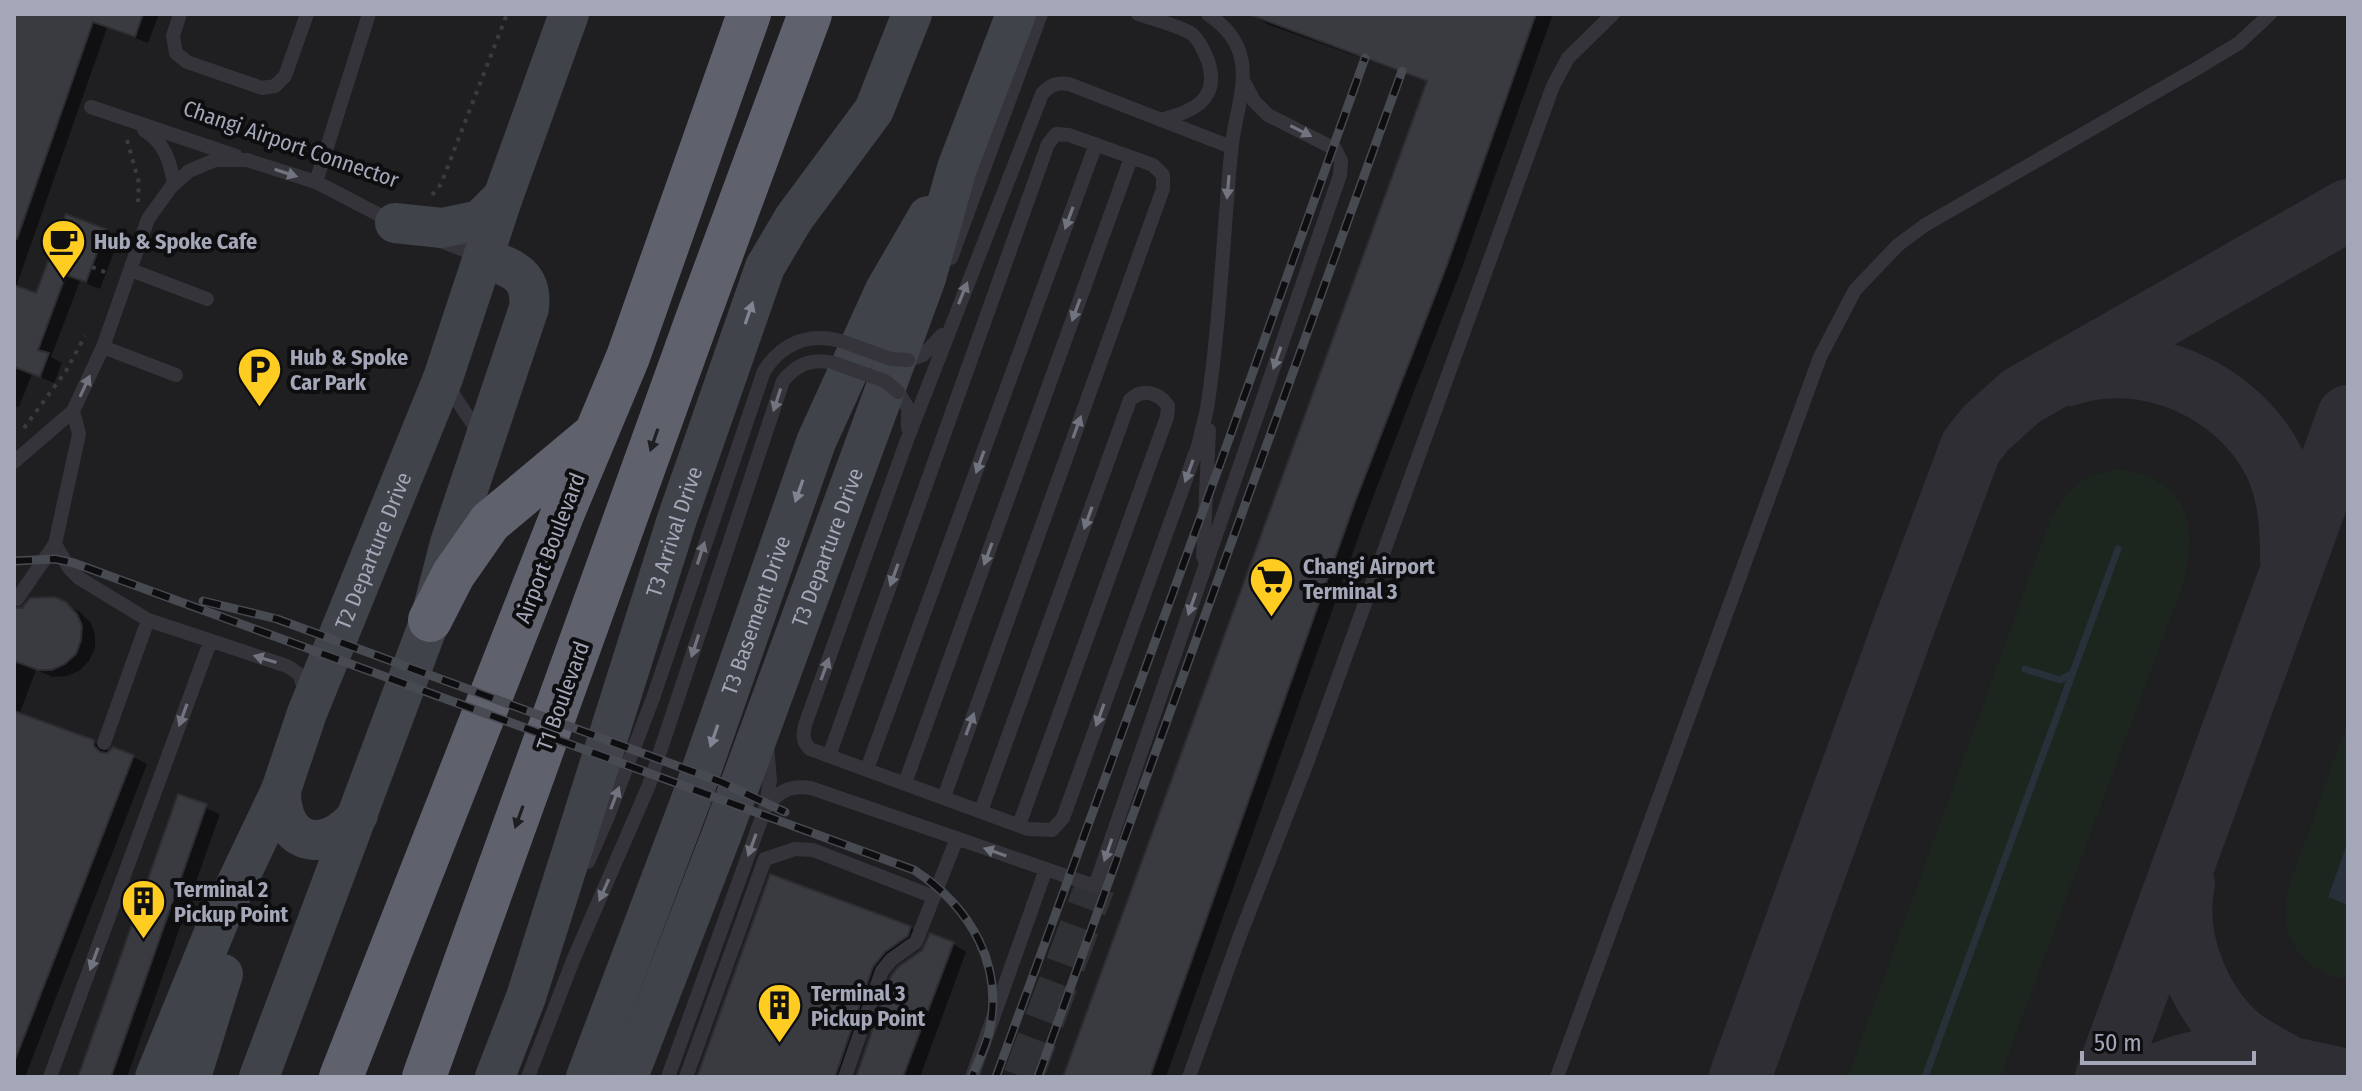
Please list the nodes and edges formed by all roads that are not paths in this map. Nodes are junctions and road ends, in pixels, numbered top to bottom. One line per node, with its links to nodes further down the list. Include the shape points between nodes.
1 (180, 14): 2 (lane, via 173,36 176,53 187,62 262,88 275,86 285,76)
2 (307, 14)
3 (369, 14): 24 (lane)
4 (569, 14): 26 (main road, T2 Departure Drive)
5 (749, 14): 71 (highway, Airport Boulevard, via 628,357)
6 (810, 14): 33 (highway)
7 (912, 14): 66 (main road, T3 Arrival Drive, one-way to 7, via 677,519 765,267 794,218 874,110)
8 (982, 14): 23 (main road, via 984,34 968,83)
9 (1016, 14): 23 (main road, T3 Departure Drive)
10 (1041, 14): 30 (lane)
11 (1138, 14): 17 (lane, via 1192,35 1210,66 1207,96 1197,106)
12 (1208, 14): 15 (lane, via 1233,37)
13 (1613, 14): 81 (lane, via 1568,58 1553,86)
14 (2270, 14): 82 (lane, via 2239,43 1925,225 1855,290 1820,357)
15 (1244, 82): 20 (lane); 45 (lane, one-way to 45, via 1268,115 1335,149 1340,175)
16 (91, 107): 18 (lane)
17 (1160, 120): 20 (lane); 34 (lane, one-way to 17, via 1048,86 1069,84)
18 (128, 128): 22 (lane); 25 (lane, via 156,137 171,164)
19 (1096, 144): 21 (lane); 53 (lane, one-way to 53, via 1056,134 1048,144); 54 (lane, one-way to 54)
20 (1231, 147): 39 (lane, one-way to 39)
21 (1131, 158): 55 (lane, one-way to 55); 57 (lane, one-way to 21, via 1163,189 1163,175 1153,165)
22 (247, 160): 24 (lane, one-way to 24); 25 (lane, via 215,160)
23 (960, 160): 36 (main road, T3 Departure Drive); 75 (main road, T3 Basement Drive, one-way to 75, via 885,290 816,442 692,797)
24 (316, 182): 27 (lane)
25 (174, 184): 29 (lane, via 148,219)
26 (503, 197): 27 (main road, via 480,220 442,228); 28 (main road, T2 Departure Drive)
27 (395, 223): 28 (lane)
28 (483, 257): 38 (main road, T2 Departure Drive); 42 (main road, via 518,273 530,298)
29 (131, 270): 31 (lane); 35 (lane)
30 (944, 278)
31 (207, 299)
32 (932, 307): 36 (lane)
33 (699, 314): 48 (highway, via 644,389 490,522); 72 (highway, T1 Boulevard, one-way to 72)
34 (952, 320): 36 (lane, via 923,355); 41 (lane)
35 (103, 347): 37 (lane); 40 (lane, one-way to 35)
36 (904, 352): 50 (main road, T3 Departure Drive); 66 (lane, one-way to 36, bridge, via 607,819 764,371 780,351 803,339 841,341 891,359)
37 (176, 375)
38 (443, 378): 42 (lane); 51 (main road, T2 Departure Drive)
39 (1211, 381): 45 (lane); 61 (lane, one-way to 61, via 1198,446 1063,818 1043,832)
40 (73, 411): 43 (lane); 44 (lane, via 79,434)
41 (907, 440): 53 (lane, one-way to 41, via 810,749 803,734); 74 (lane, one-way to 74, bridge, via 908,408 885,381 813,360 783,381 649,785)
42 (484, 442): 48 (main road)
43 (14, 462)
44 (55, 544): 46 (lane); 47 (lane, via 79,578)
45 (1202, 574): 64 (lane, one-way to 64, via 1095,886)
46 (17, 599)
47 (148, 620): 49 (lane); 52 (lane)
48 (430, 620): 60 (main road)
49 (210, 642): 51 (lane, one-way to 49, via 299,674); 67 (lane, one-way to 67)
50 (769, 706): 58 (lane); 76 (main road, T3 Departure Drive)
51 (307, 713): 56 (main road, T2 Departure Drive)
52 (104, 743)
53 (829, 756): 54 (lane)
54 (867, 769): 55 (lane)
55 (905, 783): 57 (lane)
56 (281, 790): 60 (main road, via 284,819 305,838 334,837); 63 (main road, T2 Departure Drive)
57 (944, 797): 59 (lane)
58 (765, 809): 62 (lane, via 774,796 798,786); 77 (lane, one-way to 77)
59 (981, 811): 61 (lane); 61 (lane, one-way to 59, via 1167,417 1163,399 1147,392 1130,400)
60 (358, 815): 70 (main road)
61 (1019, 825)
62 (957, 838): 64 (lane, one-way to 62); 65 (lane)
63 (253, 848): 68 (main road, T2 Departure Drive); 69 (main road, via 238,926)
64 (1046, 869): 80 (lane)
65 (934, 897): 78 (lane, via 813,850 795,849 765,859); 79 (lane, via 916,942 882,971)
66 (526, 997): 73 (main road, T3 Arrival Drive)
67 (50, 1077)
68 (155, 1077)
69 (191, 1077)
70 (259, 1077)
71 (341, 1077)
72 (424, 1077)
73 (495, 1077)
74 (528, 1077)
75 (586, 1077)
76 (628, 1077)
77 (668, 1077)
78 (686, 1077)
79 (845, 1077)
80 (972, 1077)
81 (1189, 1077)
82 (1557, 1077)

